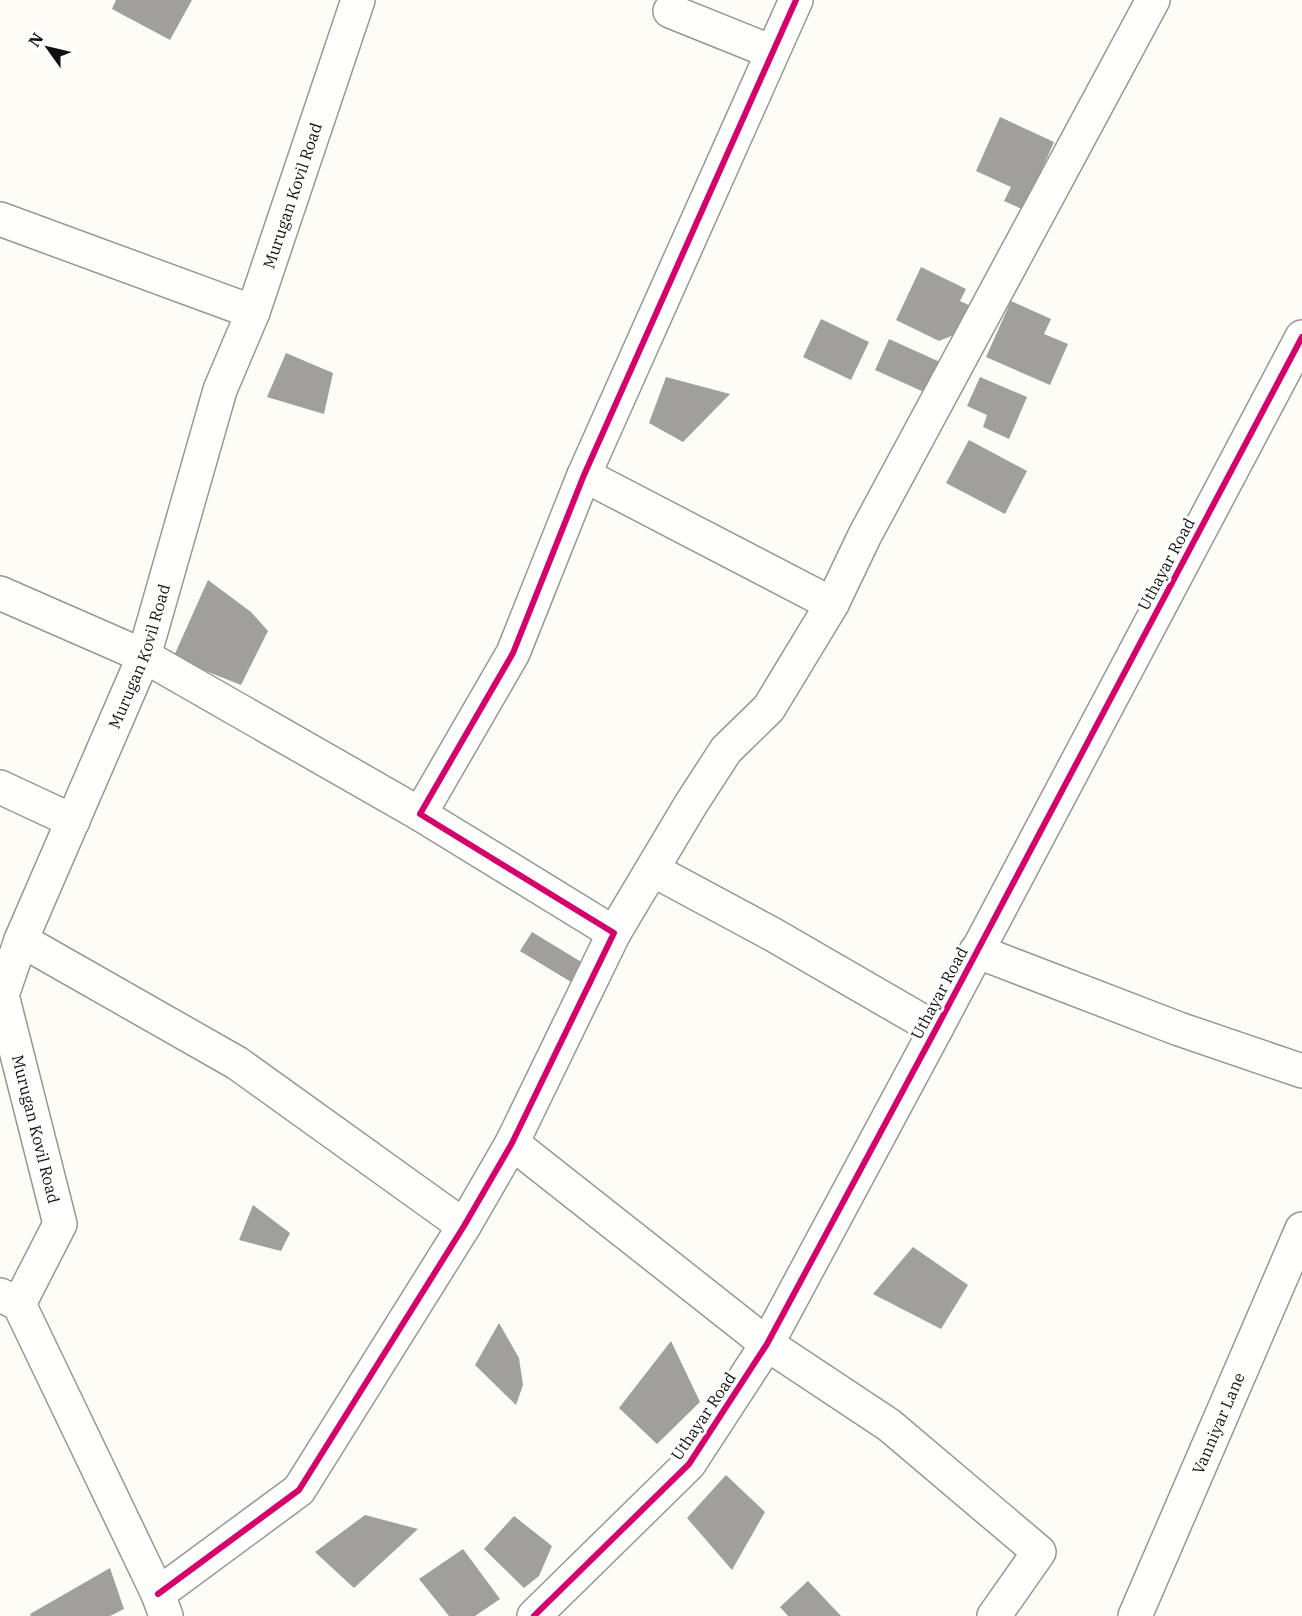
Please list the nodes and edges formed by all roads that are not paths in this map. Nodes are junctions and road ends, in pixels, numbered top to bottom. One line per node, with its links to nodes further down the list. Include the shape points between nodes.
1 (358, 0): 7 (street, Murugan Kovil Road)
2 (796, 0): 5 (street)
3 (1153, 0): 11 (street, via 865,535)
4 (670, 11): 5 (street)
5 (772, 52): 9 (street)
6 (0, 219): 7 (street)
7 (253, 312): 12 (street, Murugan Kovil Road, via 220,390)
8 (1302, 337): 19 (street, Uthayar Road)
9 (584, 475): 11 (street); 14 (street, via 513,653)
10 (0, 593): 12 (street)
11 (832, 604): 16 (street, via 769,708 726,750)
12 (144, 656): 14 (street); 15 (street, Murugan Kovil Road)
13 (0, 787): 15 (street)
14 (420, 814): 17 (street)
15 (73, 821): 18 (street, Murugan Kovil Road)
16 (652, 870): 17 (street); 20 (street)
17 (614, 933): 22 (street)
18 (21, 939): 23 (street, via 237,1063); 25 (street, Murugan Kovil Road, via 2,995 60,1224)
19 (976, 951): 20 (street, Uthayar Road); 21 (street, via 1179,1029)
20 (936, 1029): 26 (street, Uthayar Road)
21 (1302, 1071)
22 (512, 1143): 23 (street); 26 (street)
23 (464, 1226): 27 (street, via 300,1490)
24 (1302, 1229): 30 (street, Vanniyar Lane)
25 (9, 1300): 27 (street)
26 (767, 1344): 28 (street, Uthayar Road, via 689,1464); 29 (street, via 890,1425 1039,1552)
27 (162, 1605)
28 (534, 1616)
29 (994, 1616)
30 (1135, 1616)

